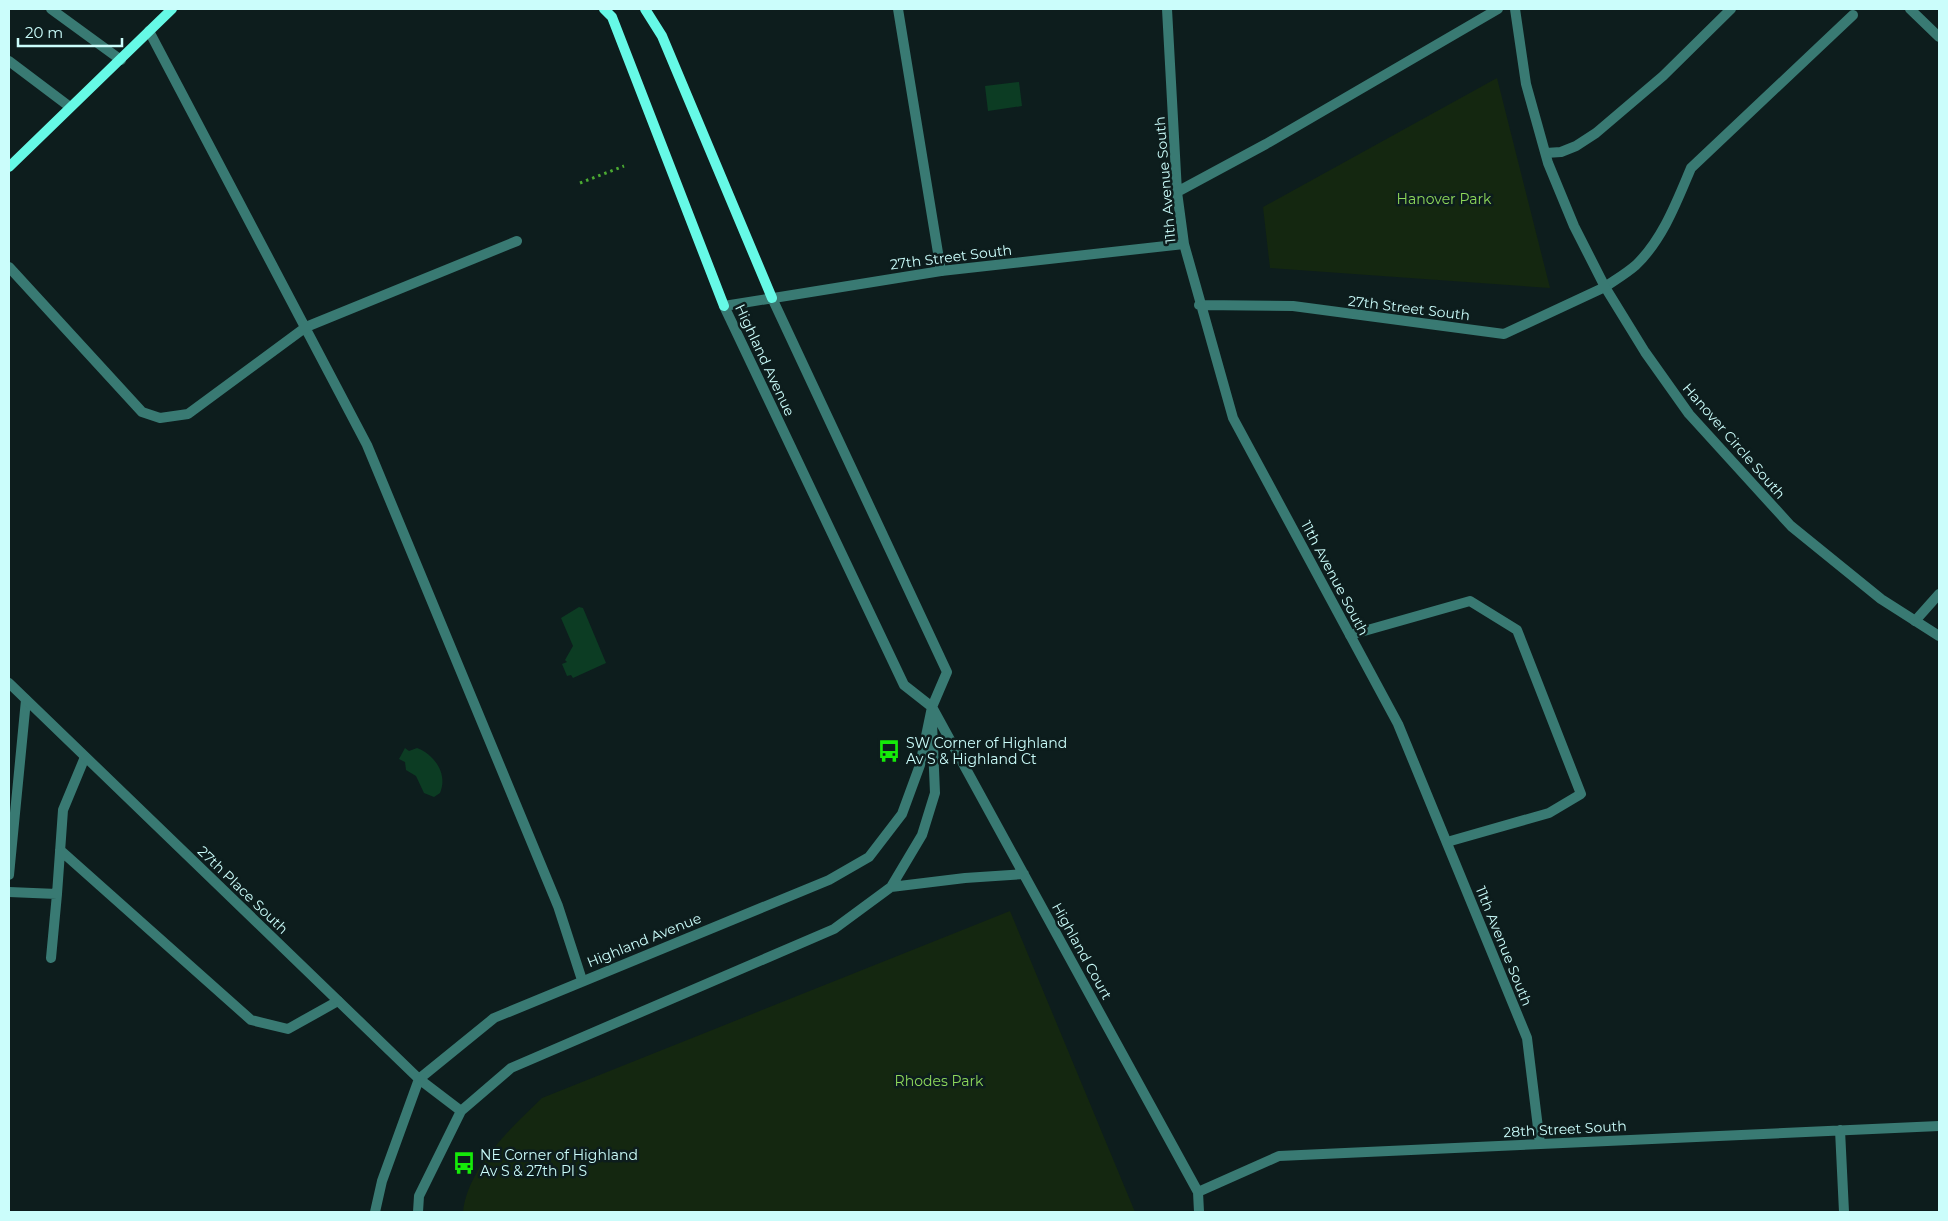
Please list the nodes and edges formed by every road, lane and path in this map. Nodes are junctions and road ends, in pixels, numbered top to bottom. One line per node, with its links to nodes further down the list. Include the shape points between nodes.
1 (51, 9): 14 (street)
2 (172, 9): 12 (street)
3 (604, 9): 29 (street, Highland Avenue, via 612,17)
4 (646, 9): 27 (street, Highland Avenue, via 662,36)
5 (898, 9): 25 (street)
6 (1167, 9): 21 (street, 11th Avenue South)
7 (1498, 9): 21 (street)
8 (1514, 9): 17 (street, Hanover Circle South, via 1526,84)
9 (1731, 9): 17 (street, via 1663,76 1596,133 1576,146)
10 (1910, 9): 13 (street)
11 (1853, 15): 26 (street, 27th Street South, via 1691,168 1653,246 1636,266)
12 (149, 31): 14 (street); 30 (street)
13 (1939, 37)
14 (121, 60): 16 (street)
15 (9, 61): 16 (street)
16 (70, 108): 19 (street)
17 (1546, 153): 26 (street, Hanover Circle South, via 1574,226)
18 (624, 166): 20 (path)
19 (9, 167)
20 (580, 183)
21 (1177, 192): 23 (street, 11th Avenue South)
22 (517, 241): 30 (street)
23 (1184, 244): 25 (street, 27th Street South); 28 (street, 11th Avenue South)
24 (9, 267): 30 (street, via 142,412 160,418 188,414)
25 (941, 271): 27 (street, 27th Street South)
26 (1605, 287): 28 (street, 27th Street South, via 1504,334 1293,306); 32 (street, Hanover Circle South, via 1689,414 1791,526 1881,599)
27 (772, 298): 29 (street, 27th Street South); 37 (street, Highland Avenue, via 947,672)
28 (1199, 305): 33 (street, 11th Avenue South, via 1233,418)
29 (724, 306): 37 (street, Highland Avenue, via 904,685)
30 (306, 327): 47 (street, via 366,445 414,555 558,906)
31 (1939, 594): 32 (street)
32 (1915, 621): 34 (street, Hanover Circle South)
33 (1350, 636): 39 (street, 11th Avenue South, via 1398,724); 39 (street, via 1470,601 1517,630 1581,794 1549,813)
34 (1939, 636)
35 (9, 683): 36 (street, 27th Place South)
36 (26, 700): 38 (street, 27th Place South); 42 (street)
37 (932, 707): 41 (street, Highland Court); 43 (street, Highland Avenue, via 936,793 922,835); 47 (street, Highland Avenue, via 920,765 902,814 868,857 829,880)
38 (85, 757): 40 (street, via 63,810); 48 (street, 27th Place South)
39 (1446, 842): 53 (street, 11th Avenue South, via 1527,1038)
40 (60, 850): 45 (street); 48 (street, via 250,1020 288,1029)
41 (1024, 874): 43 (street, Highland Avenue); 54 (street, Highland Court)
42 (9, 875)
43 (891, 887): 50 (street, Highland Avenue, via 834,929 511,1068)
44 (9, 892): 45 (street)
45 (57, 894): 46 (street)
46 (51, 958)
47 (582, 980): 49 (street, Highland Avenue, via 494,1018)
48 (338, 1001): 49 (street, 27th Place South)
49 (419, 1079): 50 (street, 27th Place South); 55 (street, via 382,1181)
50 (461, 1111): 56 (street, Highland Avenue, via 419,1196)
51 (1939, 1126): 52 (street, 28th Street South)
52 (1840, 1130): 53 (street, 28th Street South); 58 (street)
53 (1540, 1144): 54 (street, 28th Street South, via 1280,1156)
54 (1198, 1192): 57 (street, Highland Court)
55 (375, 1212)
56 (418, 1212)
57 (1199, 1212)
58 (1844, 1212)

